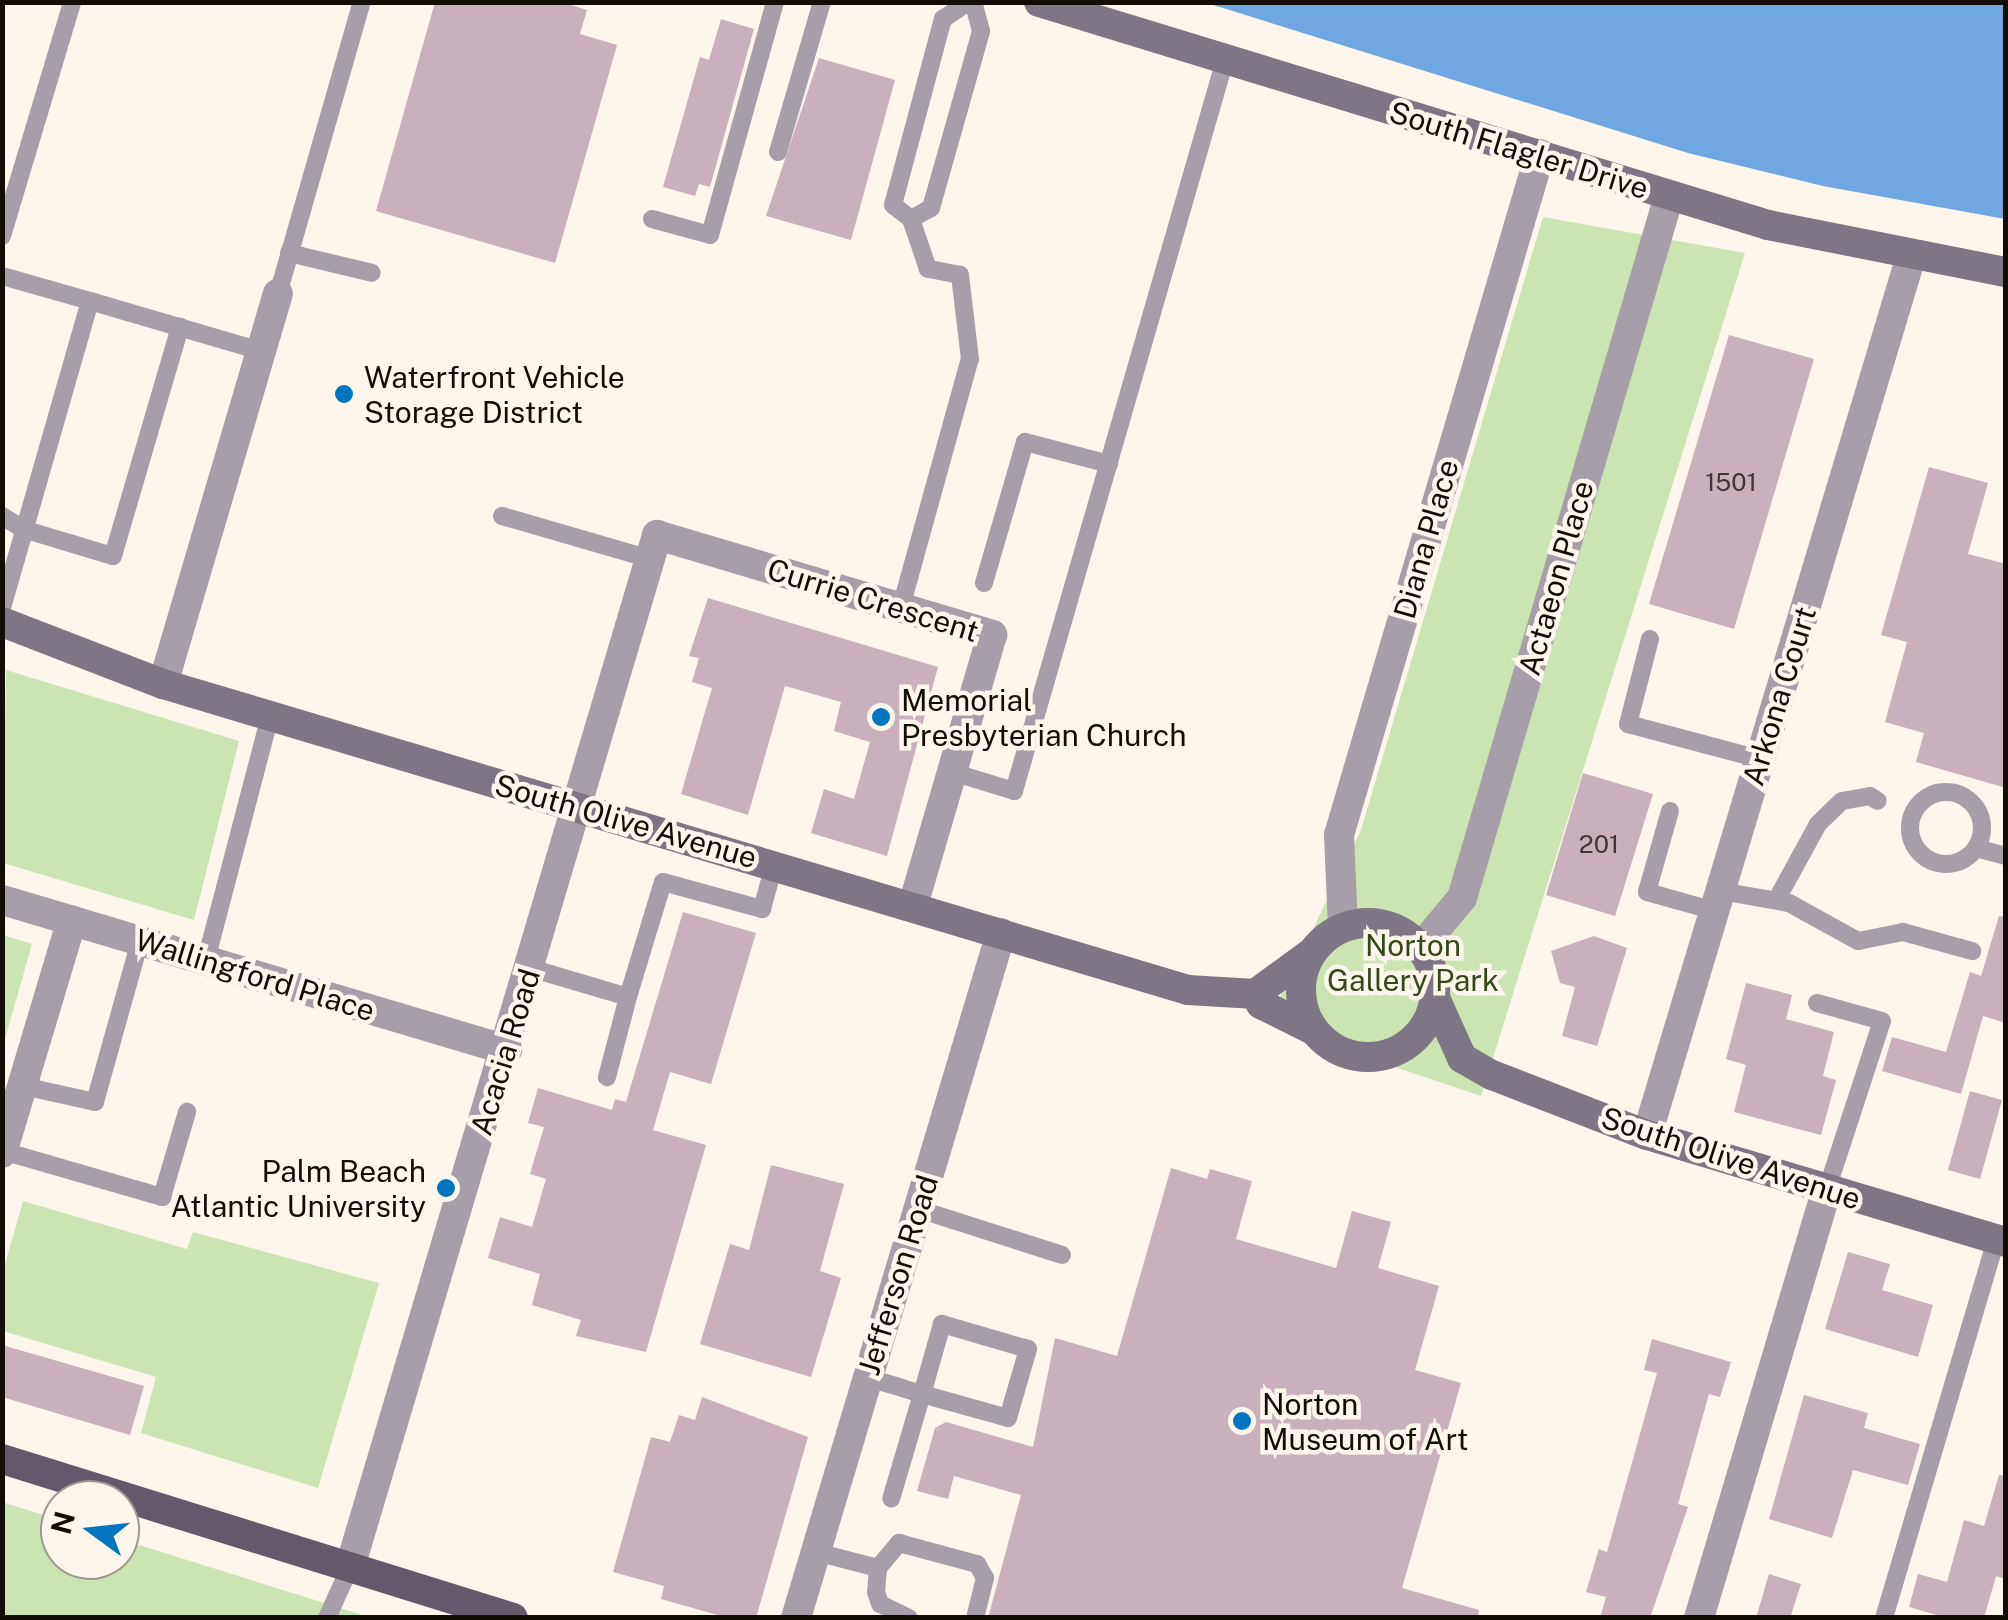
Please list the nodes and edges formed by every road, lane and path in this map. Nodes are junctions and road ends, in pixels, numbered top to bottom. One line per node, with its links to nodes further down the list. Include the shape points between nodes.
1 (72, 2): 13 (lane)
2 (362, 2): 14 (lane)
3 (775, 2): 11 (lane, via 710,235)
4 (822, 2): 8 (lane)
5 (970, 2): 12 (lane, via 981,31 930,208); 12 (lane, via 943,19 893,205)
6 (1040, 2): 7 (street, South Flagler Drive)
7 (1225, 60): 9 (street, South Flagler Drive); 23 (lane)
8 (778, 152)
9 (1540, 154): 10 (street, South Flagler Drive); 48 (street, Diana Place, via 1339,835)
10 (1669, 196): 15 (street, South Flagler Drive); 51 (street, Actaeon Place, via 1462,898)
11 (652, 219)
12 (911, 219): 30 (lane, via 928,268 960,274 970,359)
13 (2, 236)
14 (289, 253): 17 (lane); 19 (lane)
15 (1911, 256): 16 (street, South Flagler Drive); 35 (street, Arkona Court)
16 (2006, 272)
17 (372, 273)
18 (2, 276): 20 (lane)
19 (278, 294): 22 (street)
20 (90, 301): 21 (lane); 26 (lane)
21 (180, 328): 22 (lane); 26 (lane, via 113,556)
22 (261, 351): 33 (street)
23 (1109, 464): 28 (lane, via 1025,442); 36 (lane, via 1014,791)
24 (2, 516): 26 (lane)
25 (502, 516): 27 (lane)
26 (23, 529): 29 (lane)
27 (654, 547): 30 (street, Currie Crescent); 38 (street, Acacia Road)
28 (984, 582)
29 (2, 608)
30 (900, 608): 36 (street, Currie Crescent, via 992,635)
31 (2, 622): 33 (street, South Olive Avenue)
32 (1650, 638): 35 (lane, via 1628,724)
33 (164, 684): 34 (street, South Olive Avenue)
34 (270, 716): 38 (street, South Olive Avenue); 54 (lane)
35 (1760, 759): 45 (street, Arkona Court)
36 (952, 772): 46 (street, Currie Crescent)
37 (1878, 801): 43 (lane, via 1870,796 1842,802 1818,824)
38 (577, 807): 42 (street, South Olive Avenue); 55 (street, Acacia Road)
39 (1670, 811): 45 (lane, via 1648,892)
40 (1976, 848): 40 (lane, via 1980,814 1964,796 1928,796 1905,822 1916,848 1935,862 1958,862); 41 (lane)
41 (2006, 856)
42 (774, 865): 46 (street, South Olive Avenue); 57 (lane, via 762,910 664,882)
43 (1777, 899): 45 (lane); 52 (lane, via 1858,941 1903,932)
44 (2, 900): 47 (street, Wallingford Place)
45 (1718, 901): 67 (street, Arkona Court)
46 (913, 906): 49 (street, South Olive Avenue)
47 (72, 920): 50 (street, Wallingford Place); 65 (street)
48 (1343, 927): 51 (street, via 1385,924); 53 (street)
49 (1000, 932): 56 (street, South Olive Avenue, via 1188,990); 70 (street, Jefferson Road)
50 (140, 941): 54 (street, Wallingford Place); 65 (lane, via 94,1102)
51 (1421, 948): 58 (street)
52 (1972, 951)
53 (1311, 953): 56 (street); 60 (street, via 1300,993)
54 (206, 960): 61 (street, Wallingford Place)
55 (530, 968): 57 (lane); 61 (street, Acacia Road)
56 (1255, 994): 60 (street, via 1261,1004)
57 (628, 997): 64 (lane)
58 (1435, 998): 62 (street, via 1416,1038); 63 (street)
59 (1817, 1003): 69 (lane, via 1882,1021)
60 (1315, 1031): 62 (street, via 1344,1053)
61 (507, 1050): 78 (street, Acacia Road)
62 (1398, 1050): 63 (street, South Olive Avenue)
63 (1462, 1058): 67 (street, South Olive Avenue)
64 (607, 1077)
65 (23, 1086): 68 (street)
66 (188, 1112): 68 (lane, via 162,1197)
67 (1647, 1136): 69 (street, South Olive Avenue)
68 (3, 1152)
69 (1827, 1189): 71 (street, South Olive Avenue); 86 (street)
70 (918, 1210): 72 (lane); 73 (street, Jefferson Road)
71 (2001, 1241): 87 (lane)
72 (1062, 1255)
73 (868, 1378): 74 (lane); 77 (street, Jefferson Road)
74 (922, 1394): 74 (lane, via 1008,1418 1028,1349 942,1324); 76 (lane)
75 (2, 1459): 78 (main road)
76 (891, 1499)
77 (816, 1552): 79 (lane); 83 (street, Jefferson Road)
78 (350, 1567): 80 (lane); 81 (lane); 82 (main road)
79 (878, 1568): 84 (lane, via 880,1604); 85 (lane, via 899,1543 977,1564 984,1595)
80 (327, 1618)
81 (340, 1618)
82 (513, 1618)
83 (796, 1618)
84 (909, 1618)
85 (975, 1618)
86 (1699, 1618)
87 (1884, 1618)

